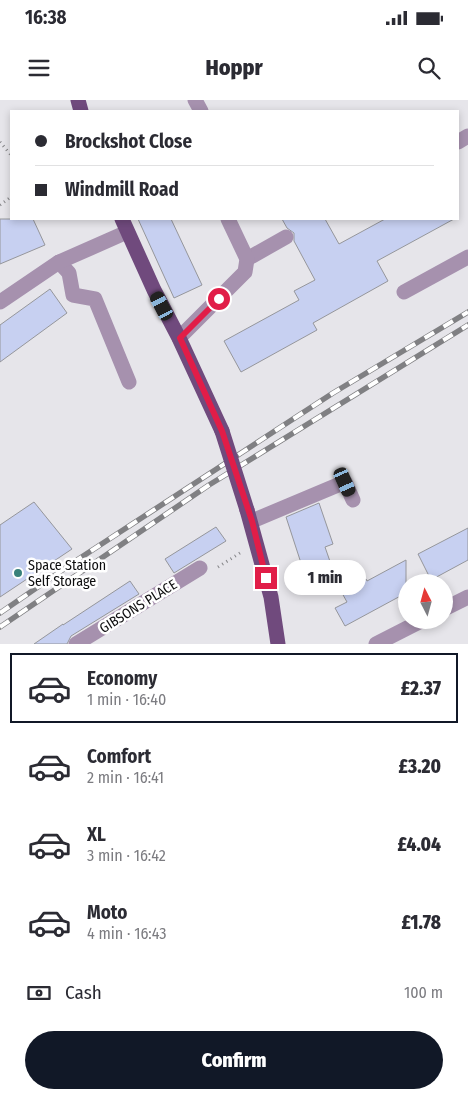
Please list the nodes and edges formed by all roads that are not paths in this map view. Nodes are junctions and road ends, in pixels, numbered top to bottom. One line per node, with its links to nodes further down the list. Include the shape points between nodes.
1 (228, 220): 5 (street)
2 (124, 226): 6 (street); 9 (main road)
3 (286, 237): 5 (street)
4 (468, 257): 7 (street)
5 (247, 259): 9 (street, via 245,272)
6 (59, 262): 8 (street); 10 (street, via 69,274 73,295 95,299)
7 (404, 292)
8 (0, 302)
9 (180, 338): 12 (main road, bridge, via 222,431)
10 (129, 382)
11 (353, 500): 12 (street, via 345,482)
12 (249, 516): 18 (main road, via 271,597)
13 (200, 568): 17 (street, GIBSONS PLACE)
14 (468, 597): 15 (street)
15 (453, 604)
16 (405, 629): 19 (street)
17 (76, 644)
18 (278, 644)
19 (376, 644)

